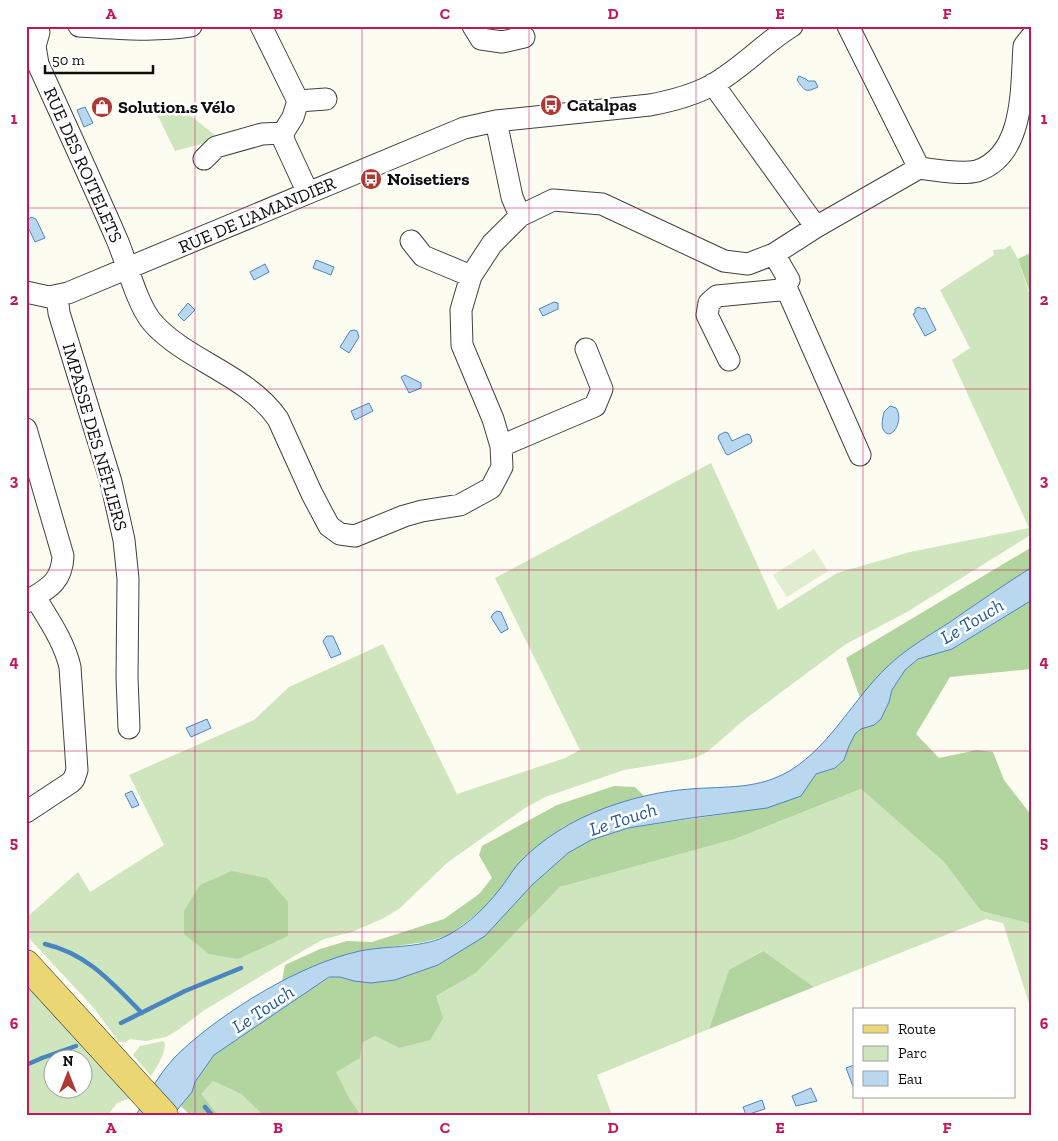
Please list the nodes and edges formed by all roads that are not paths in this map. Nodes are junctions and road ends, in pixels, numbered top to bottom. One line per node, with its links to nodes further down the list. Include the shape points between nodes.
1 (79, 26): 2 (street, via 141,30)
2 (190, 26)
3 (261, 26): 13 (street)
4 (474, 26): 9 (street, via 481,38 502,42)
5 (792, 26): 10 (street, RUE DE L'AMANDIER)
6 (848, 26): 17 (street)
7 (39, 28): 23 (street, RUE DES ROITELETS, via 35,46 38,64)
8 (1032, 36): 11 (street, via 1024,46)
9 (524, 37)
10 (713, 84): 14 (street, RUE DE L'AMANDIER, via 673,101 650,105); 20 (street)
11 (1026, 85): 17 (street, via 1012,138 1000,158 976,171)
12 (326, 99): 13 (street)
13 (298, 101): 15 (street)
14 (496, 121): 18 (street, RUE DE L'AMANDIER, via 464,128); 19 (street, via 512,197)
15 (283, 133): 16 (street, via 262,134 216,147); 18 (street)
16 (204, 159)
17 (919, 168): 20 (street)
18 (308, 193): 23 (street, RUE DE L'AMANDIER)
19 (520, 216): 22 (street, via 554,200 602,204 724,262 748,264); 24 (street, via 492,244)
20 (816, 227): 22 (street)
21 (411, 241): 24 (street, via 423,256)
22 (774, 254): 25 (street, via 789,280)
23 (128, 269): 27 (street, RUE DE L'AMANDIER); 31 (street, RUE DES ROITELETS, via 150,320 164,334 257,394 270,408 329,526 340,534 355,536 404,516 460,506 491,488 502,468)
24 (471, 276): 31 (street, via 461,310 462,345)
25 (785, 285): 29 (street, via 780,290 718,296 709,304 707,315); 32 (street)
26 (26, 292): 27 (street, RUE DE L'AMANDIER)
27 (57, 296): 34 (street, IMPASSE DES NÉFLIERS, via 59,312 111,482 124,540 128,580)
28 (586, 349): 31 (street, via 602,389 595,406)
29 (728, 360)
30 (26, 429): 33 (street, via 63,556 57,580)
31 (501, 446)
32 (860, 455)
33 (30, 599): 35 (street, via 67,653 77,770 74,780)
34 (129, 728)
35 (26, 812)
36 (26, 964): 37 (main road)
37 (164, 1115)

